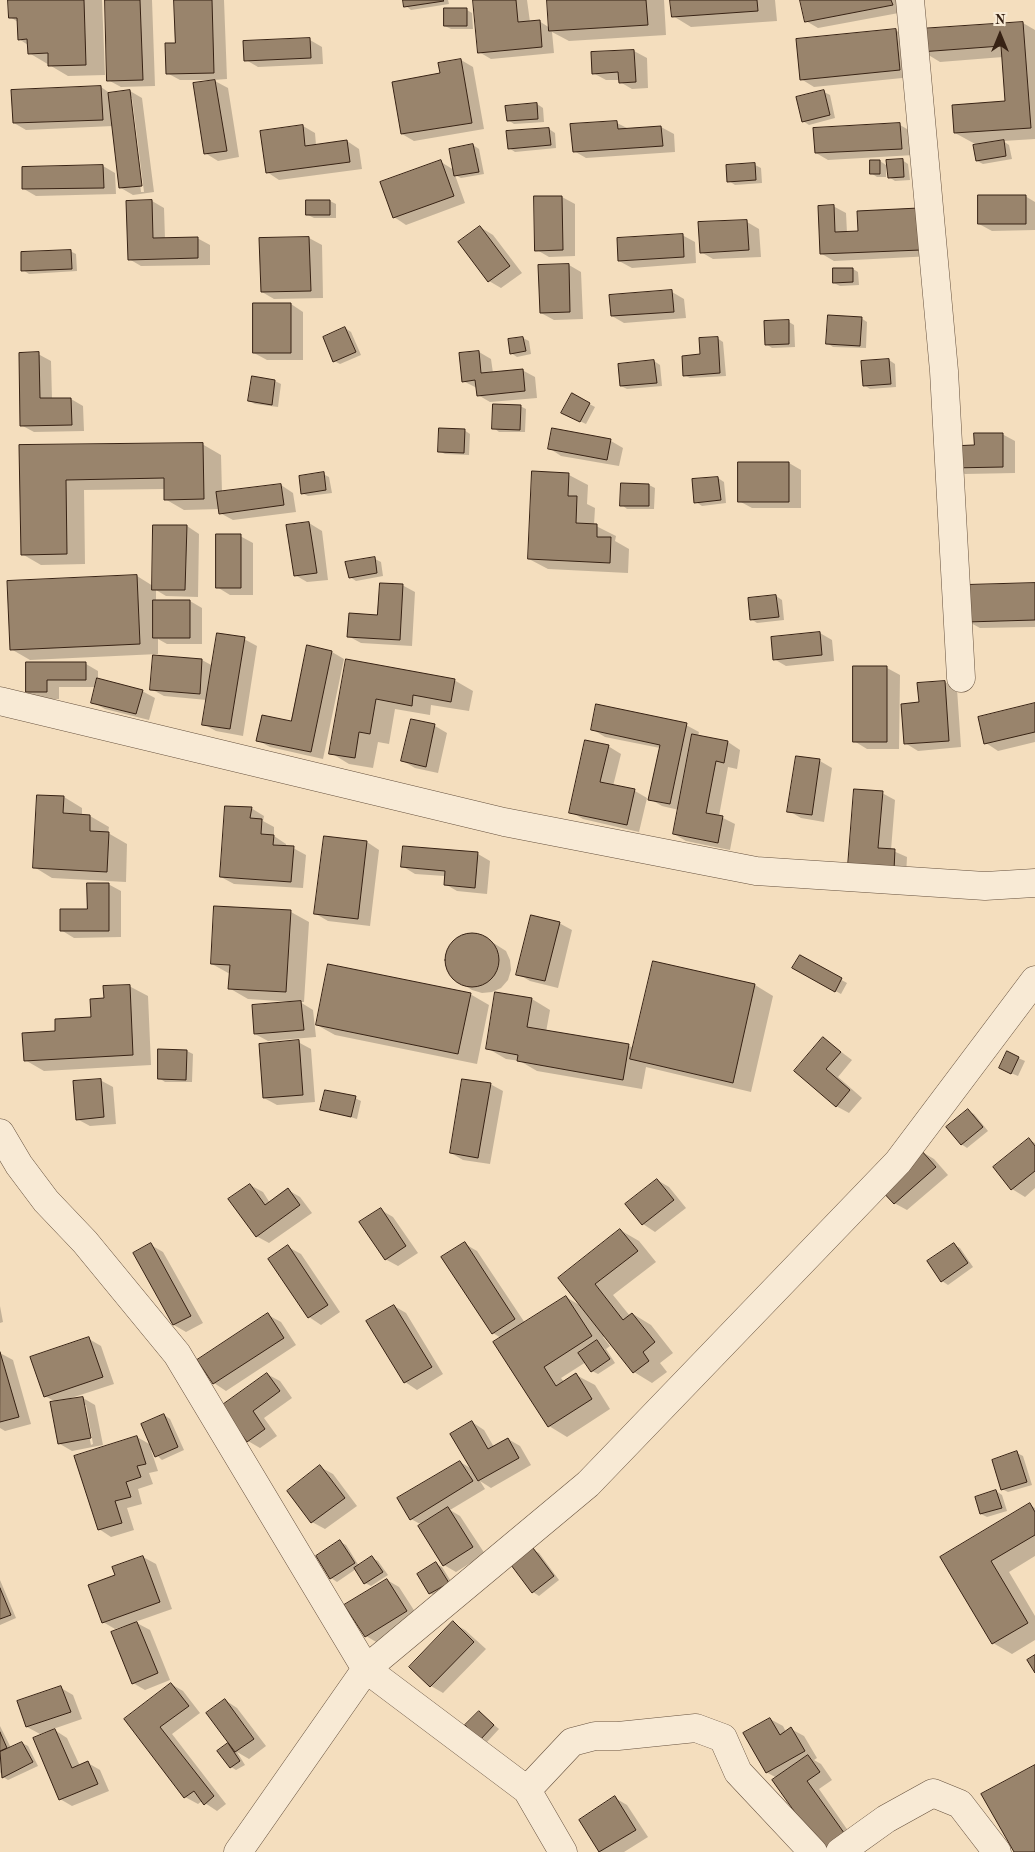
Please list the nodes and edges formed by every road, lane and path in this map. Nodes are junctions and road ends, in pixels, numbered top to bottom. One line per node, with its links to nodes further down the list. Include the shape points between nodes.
1 (910, 0): 2 (street, via 944,371)
2 (961, 678)
3 (0, 701): 4 (street, via 504,822 756,871 985,886)
4 (1035, 883)
5 (1035, 980): 7 (street, via 898,1162 588,1484)
6 (0, 1133): 7 (street, via 46,1201 85,1242 177,1354)
7 (366, 1670): 8 (street); 9 (street)
8 (527, 1790): 10 (street); 11 (street, via 572,1742 595,1736 696,1728 723,1738 738,1772)
9 (238, 1852)
10 (563, 1852)
11 (812, 1852)
12 (840, 1852): 13 (street, via 886,1819 933,1793 960,1804)
13 (997, 1852)

